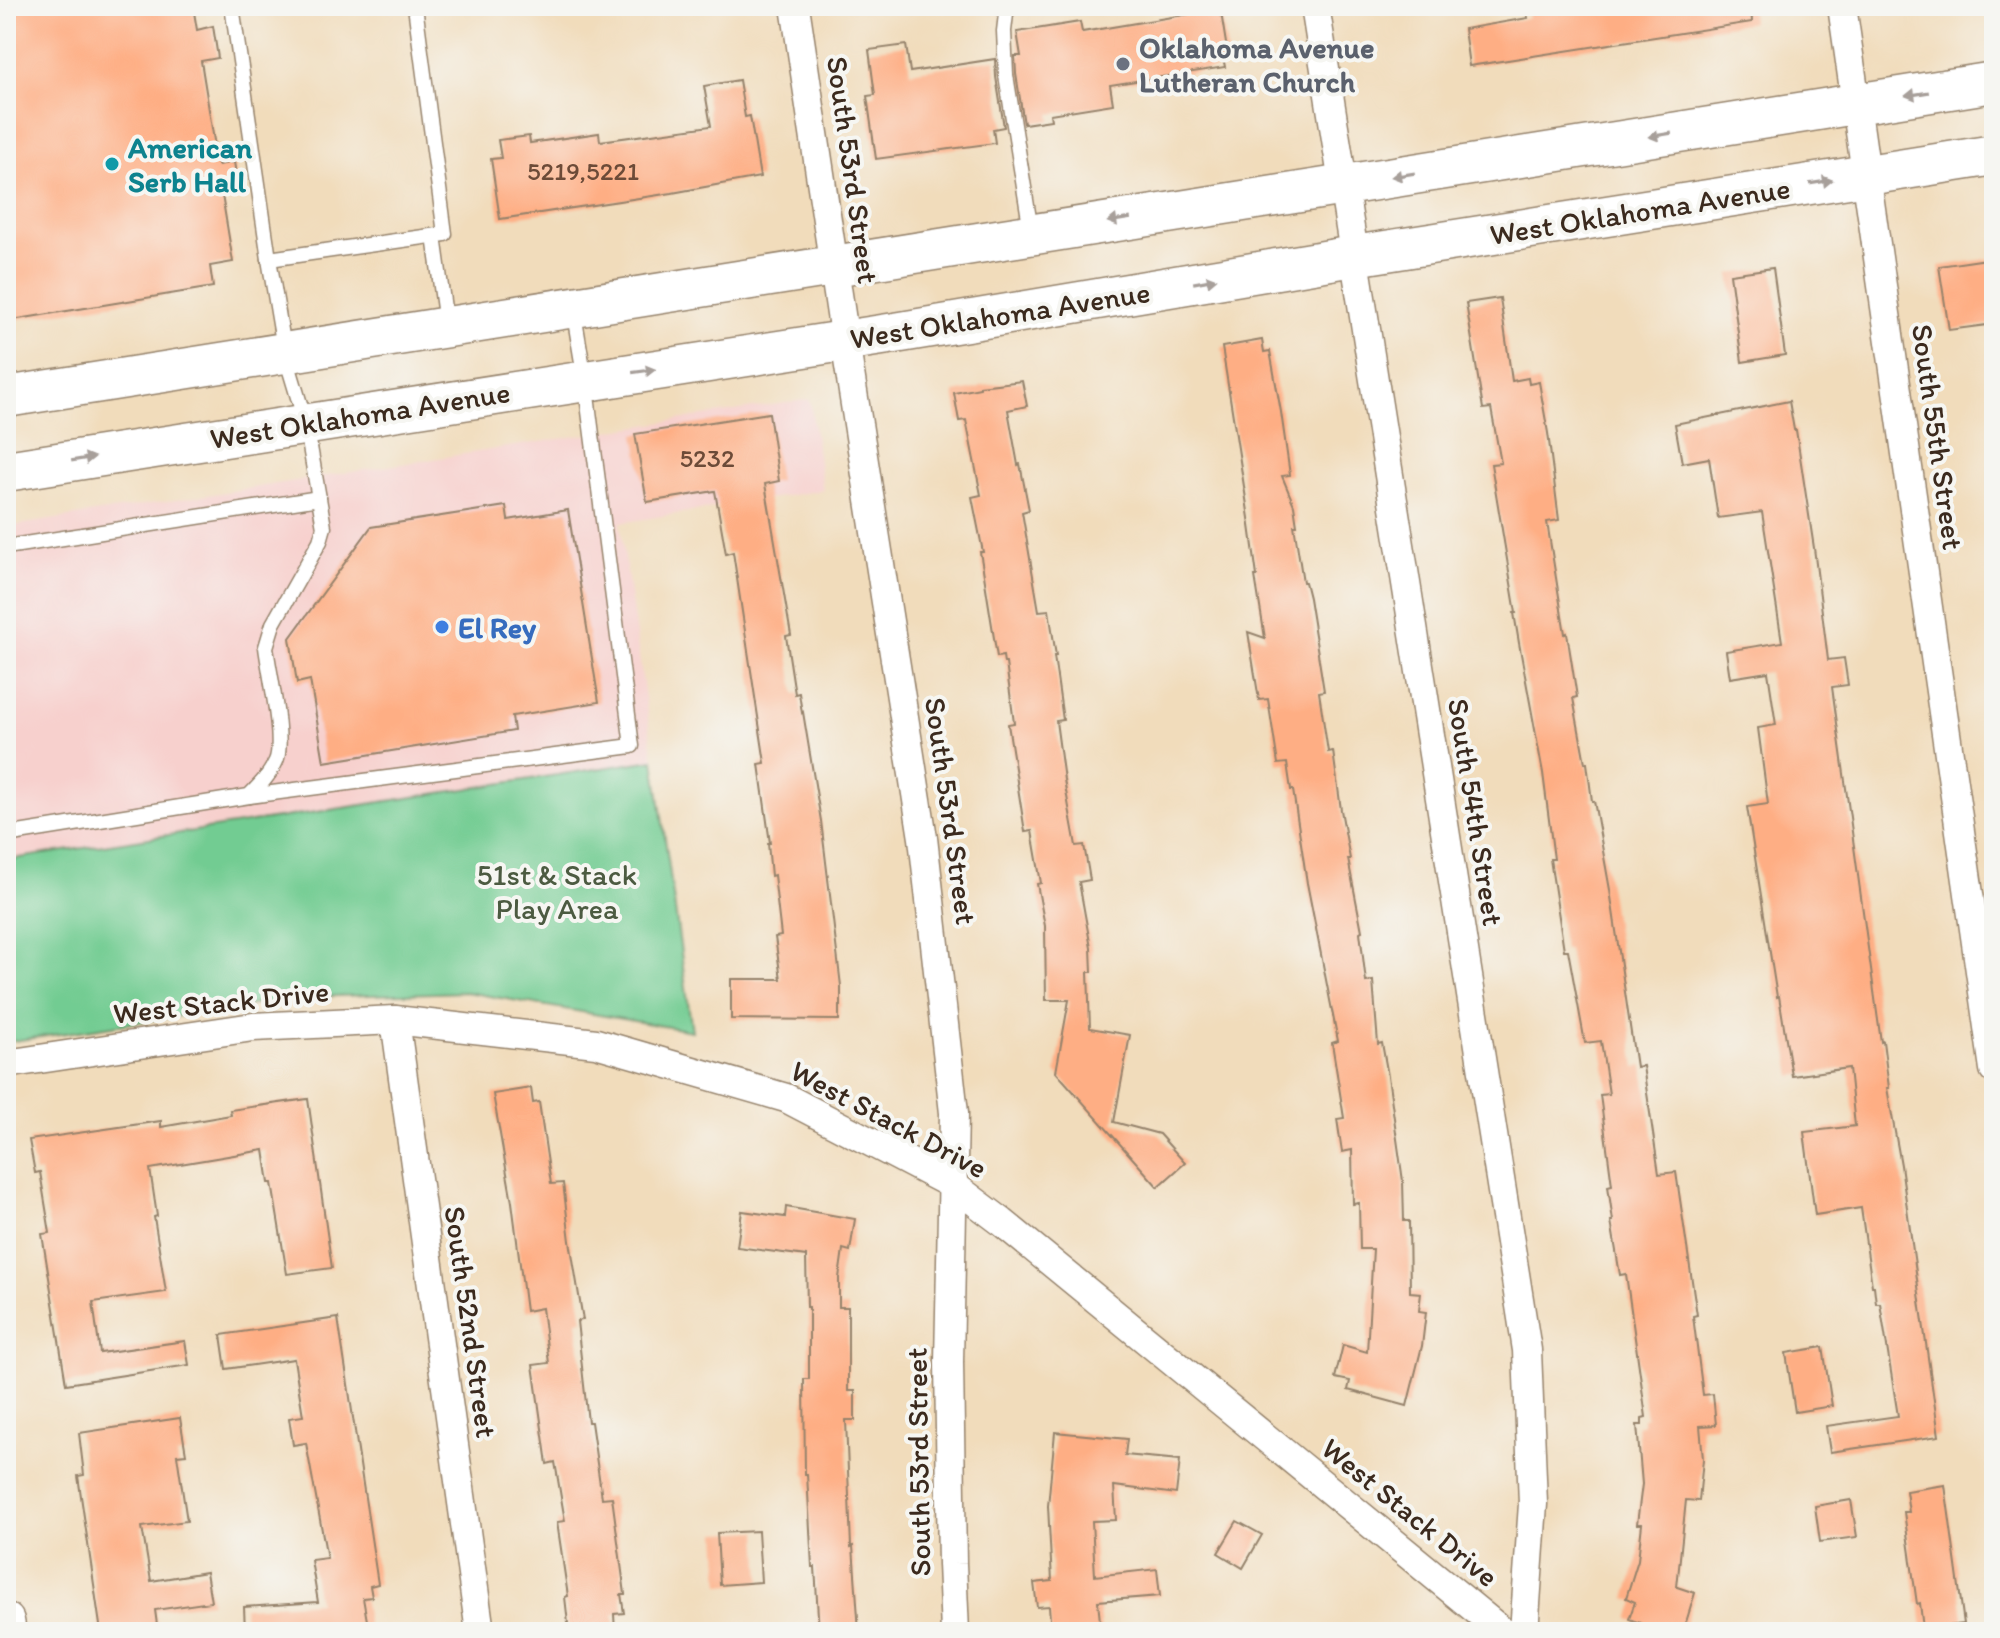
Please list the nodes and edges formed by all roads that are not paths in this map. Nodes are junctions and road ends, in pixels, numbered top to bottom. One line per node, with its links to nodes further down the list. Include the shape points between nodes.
1 (232, 6): 15 (lane)
2 (415, 6): 13 (lane, via 445,234)
3 (795, 6): 16 (street, South 53rd Street)
4 (1007, 6): 12 (lane, via 1006,75)
5 (1315, 6): 11 (street, South 54th Street)
6 (1842, 6): 8 (street, South 55th Street)
7 (1994, 82): 8 (main road, one-way to 8)
8 (1856, 104): 10 (street, South 55th Street); 11 (main road, one-way to 11)
9 (1994, 155): 10 (main road, West Oklahoma Avenue)
10 (1867, 175): 14 (main road, West Oklahoma Avenue, one-way to 10); 31 (street, South 55th Street)
11 (1344, 184): 12 (main road, one-way to 12); 14 (street, South 54th Street)
12 (1031, 235): 16 (main road)
13 (434, 236): 15 (lane); 18 (lane)
14 (1354, 256): 19 (main road, West Oklahoma Avenue, one-way to 14); 38 (street, South 54th Street, via 1527,1350 1533,1504)
15 (269, 259): 20 (lane)
16 (833, 267): 17 (main road); 19 (street, South 53rd Street)
17 (573, 308): 18 (main road); 21 (lane)
18 (447, 328): 20 (main road)
19 (845, 341): 21 (main road, West Oklahoma Avenue, one-way to 19); 32 (street, South 53rd Street, via 923,838 954,1113)
20 (285, 354): 22 (main road); 23 (lane)
21 (585, 380): 23 (main road, West Oklahoma Avenue); 27 (lane, via 632,746)
22 (6, 397)
23 (306, 424): 24 (main road, West Oklahoma Avenue, one-way to 23); 25 (lane)
24 (6, 471)
25 (319, 498): 26 (lane); 27 (lane, via 324,527 320,541 273,624 266,647 280,743 277,759)
26 (6, 547)
27 (249, 796): 28 (lane)
28 (6, 835)
29 (395, 1020): 30 (street, West Stack Drive, via 253,1027); 32 (street, West Stack Drive, via 596,1043 786,1098); 35 (street, South 52nd Street)
30 (6, 1064)
31 (1994, 1069)
32 (953, 1185): 36 (street, South 53rd Street, via 949,1362); 37 (street, West Stack Drive)
33 (6, 1621): 34 (street)
34 (8, 1632)
35 (480, 1632)
36 (955, 1632)
37 (1503, 1632)
38 (1524, 1632)

